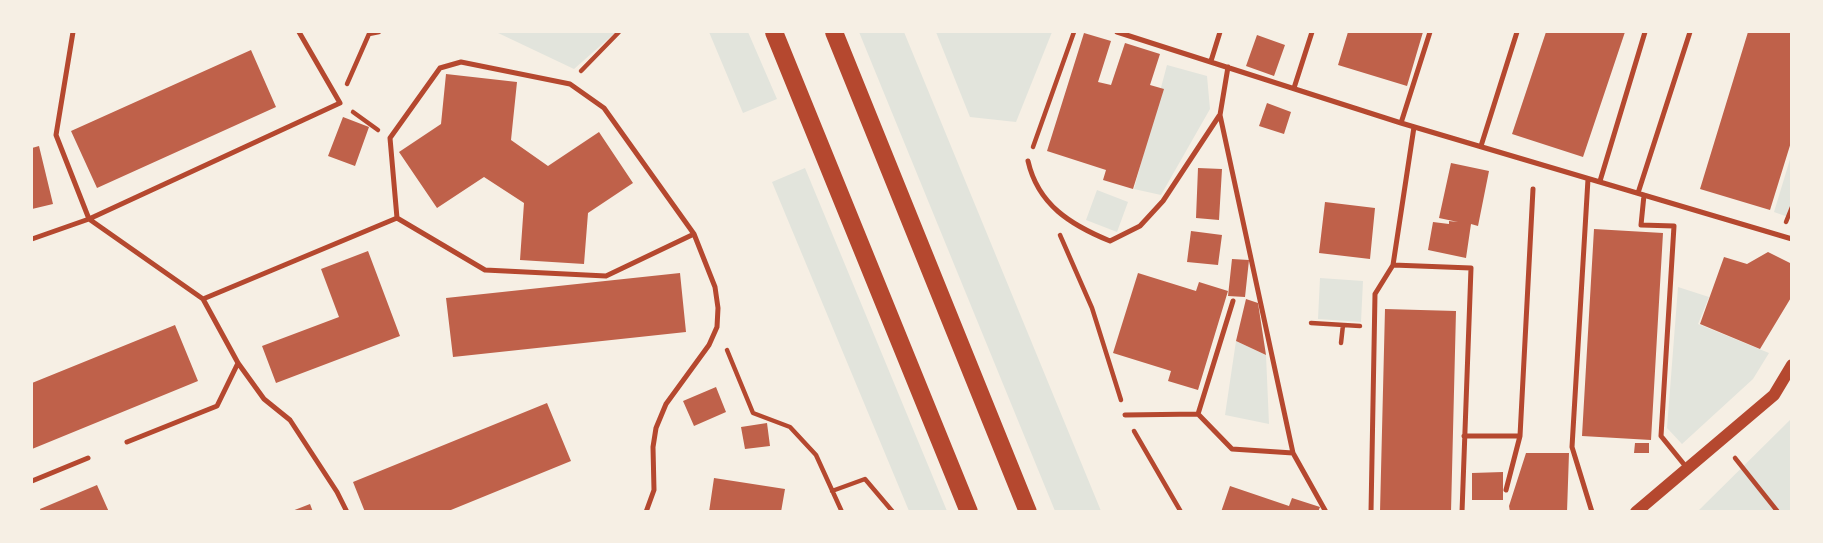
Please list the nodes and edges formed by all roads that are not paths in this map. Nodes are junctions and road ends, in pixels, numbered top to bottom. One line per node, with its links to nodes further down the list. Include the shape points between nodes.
1 (73, 32): 25 (lane, via 56,135)
2 (299, 32): 25 (lane, via 340,103)
3 (774, 32): 46 (main road)
4 (834, 32): 47 (main road)
5 (1117, 32): 12 (lane)
6 (1220, 32): 12 (lane)
7 (1312, 32): 14 (lane)
8 (1430, 32): 16 (lane)
9 (1517, 32): 18 (lane)
10 (1645, 32): 21 (lane)
11 (1690, 32): 23 (lane)
12 (1211, 61): 13 (lane)
13 (1228, 67): 14 (lane); 15 (lane)
14 (1294, 89): 16 (lane)
15 (1220, 115): 19 (lane, via 1163,201 1140,226 1110,241 1083,230 1045,201); 39 (lane)
16 (1401, 123): 17 (lane)
17 (1414, 127): 18 (lane); 29 (lane)
18 (1481, 146): 20 (lane)
19 (1028, 161)
20 (1588, 179): 21 (lane); 51 (lane, via 1572,447)
21 (1600, 181): 23 (lane)
22 (1533, 189): 37 (lane)
23 (1641, 194): 28 (lane); 41 (lane, via 1641,225 1674,226 1661,436)
24 (397, 218): 26 (lane, via 485,270 606,276); 26 (lane, via 390,138 440,68 461,62 570,83 604,108); 30 (lane)
25 (89, 219): 27 (lane); 30 (lane)
26 (694, 234): 45 (lane, via 715,287 717,327 666,404 656,428 654,490)
27 (32, 239)
28 (1791, 239)
29 (1394, 265): 36 (lane, via 1471,268); 49 (lane, via 1375,295)
30 (203, 299): 32 (lane)
31 (1233, 301): 34 (lane)
32 (238, 363): 38 (lane, via 217,406); 44 (lane, via 264,400 290,420)
33 (1791, 365): 41 (street, via 1774,394)
34 (1198, 414): 35 (lane); 39 (lane, via 1232,449)
35 (1125, 415)
36 (1464, 436): 37 (lane); 50 (lane)
37 (1520, 436): 43 (lane)
38 (127, 442)
39 (1293, 453): 48 (lane)
40 (88, 458): 42 (lane)
41 (1687, 468): 52 (street)
42 (32, 481)
43 (1506, 490)
44 (347, 512)
45 (646, 512)
46 (969, 512)
47 (1028, 512)
48 (1326, 512)
49 (1371, 512)
50 (1462, 512)
51 (1592, 512)
52 (1636, 512)

